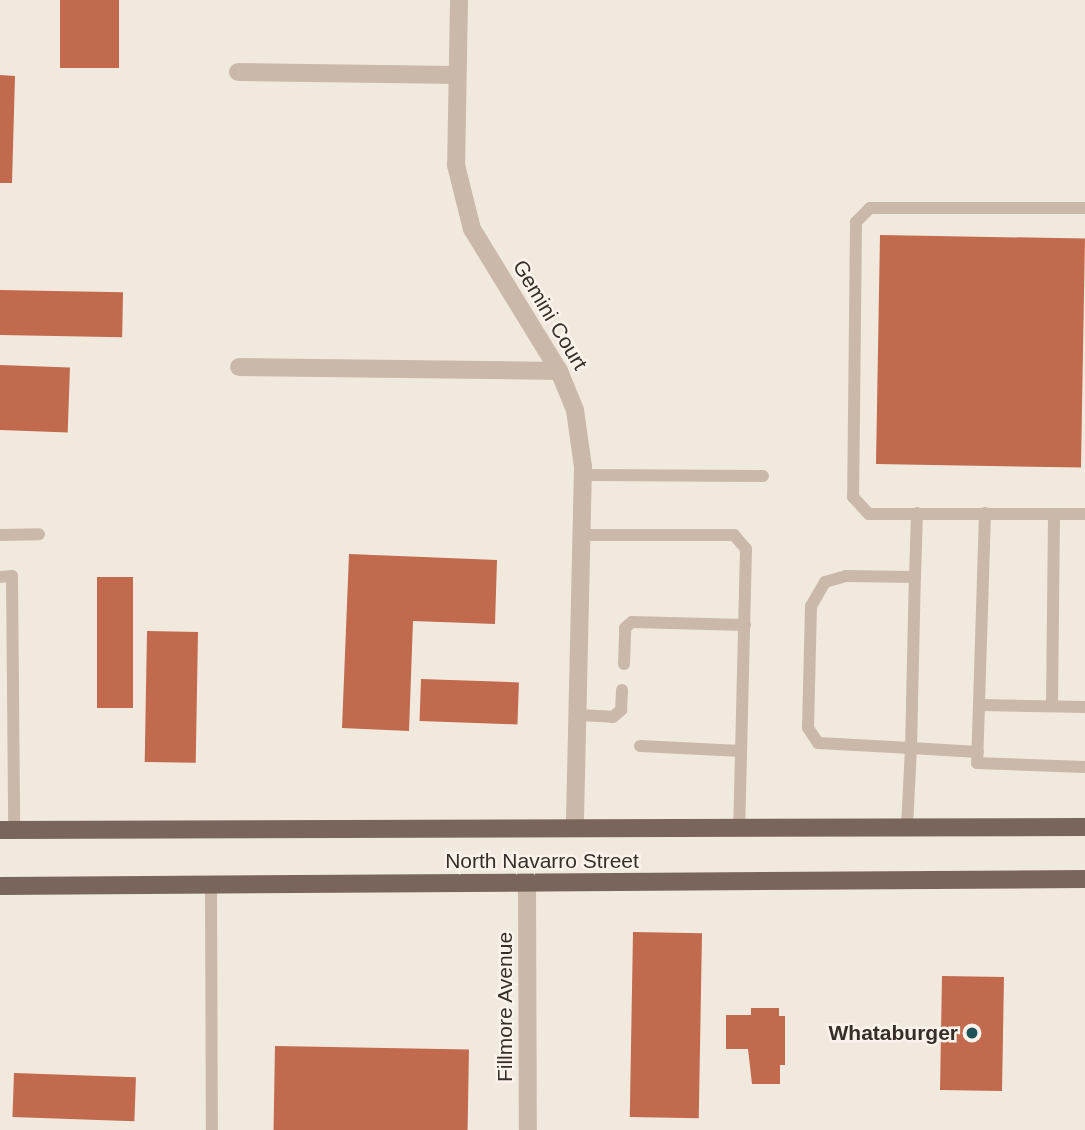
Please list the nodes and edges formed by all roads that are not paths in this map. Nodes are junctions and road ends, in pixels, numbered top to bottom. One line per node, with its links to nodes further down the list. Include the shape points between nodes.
1 (458, 0): 3 (street, Gemini Court)
2 (237, 72): 3 (street)
3 (457, 75): 6 (street, Gemini Court, via 456,165 472,229)
4 (1085, 208): 9 (lane, via 870,208 856,222 853,497 869,514)
5 (239, 367): 6 (street)
6 (559, 371): 7 (street, Gemini Court, via 575,410)
7 (582, 475): 8 (lane); 15 (street, Gemini Court)
8 (763, 476)
9 (916, 513): 10 (lane); 17 (lane)
10 (985, 513): 11 (lane); 21 (lane)
11 (1054, 514): 12 (lane); 22 (lane)
12 (1085, 514)
13 (39, 534): 14 (lane)
14 (0, 535)
15 (581, 535): 18 (lane, via 734,535 746,550); 24 (street, Gemini Court)
16 (0, 577): 30 (lane, via 12,576)
17 (915, 577): 26 (lane); 26 (lane, via 846,576 825,582 811,607 808,728 818,743)
18 (745, 625): 19 (lane, via 632,621 625,628); 27 (lane)
19 (624, 664)
20 (622, 690): 24 (lane, via 621,710 613,717)
21 (981, 705): 22 (lane); 28 (lane)
22 (1052, 706): 23 (lane)
23 (1085, 707)
24 (578, 715): 34 (street, Gemini Court)
25 (640, 746): 27 (lane)
26 (911, 748): 28 (lane); 32 (lane)
27 (741, 751): 31 (lane)
28 (978, 752): 29 (lane, via 977,763)
29 (1085, 767)
30 (7, 781): 35 (lane)
31 (739, 827): 32 (main road, North Navarro Street); 34 (main road, North Navarro Street)
32 (907, 827): 33 (main road, North Navarro Street)
33 (1085, 827)
34 (575, 828): 35 (main road, North Navarro Street)
35 (7, 830)
36 (1085, 879): 38 (main road, North Navarro Street)
37 (211, 884): 38 (main road, North Navarro Street); 39 (main road, North Navarro Street); 40 (lane)
38 (527, 884): 41 (street, Fillmore Avenue)
39 (0, 886)
40 (212, 1130)
41 (528, 1130)

